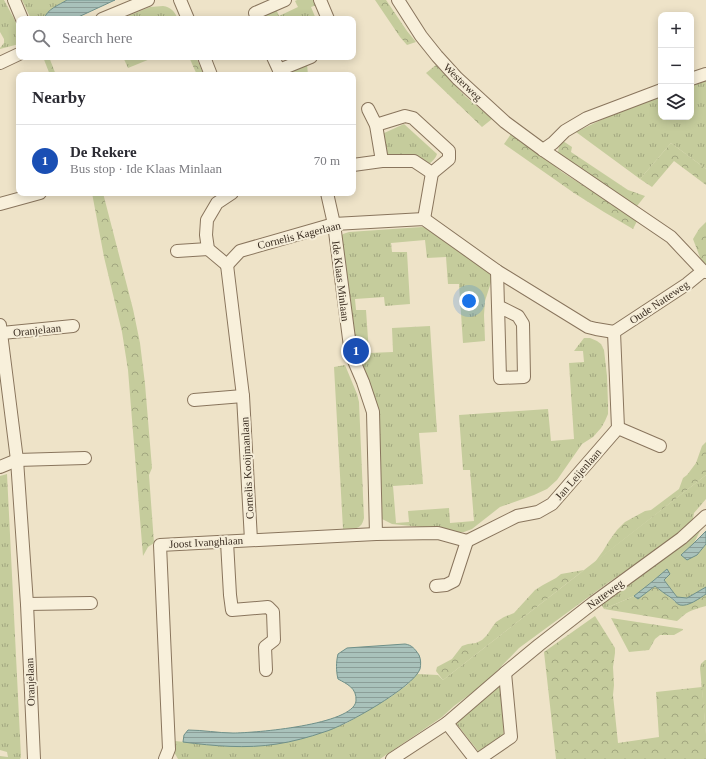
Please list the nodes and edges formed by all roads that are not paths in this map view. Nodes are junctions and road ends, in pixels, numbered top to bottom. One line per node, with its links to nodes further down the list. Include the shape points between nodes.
1 (14, 0): 7 (street)
2 (148, 0): 8 (street)
3 (180, 0): 9 (street)
4 (286, 0): 10 (street, via 255,13)
5 (320, 0): 11 (street)
6 (398, 0): 25 (street, Westerweg, via 433,51 457,78 505,122)
7 (21, 16)
8 (109, 16)
9 (187, 16)
10 (256, 16)
11 (327, 16)
12 (16, 55): 16 (street)
13 (205, 60): 17 (street)
14 (275, 60): 18 (street)
15 (305, 60): 19 (street)
16 (0, 63)
17 (210, 72)
18 (279, 72)
19 (281, 72)
20 (706, 74): 21 (street)
21 (694, 78)
22 (658, 91): 25 (street, via 587,118 565,131)
23 (368, 109): 24 (street)
24 (376, 125): 26 (street); 28 (street, via 405,116 413,118 449,151 449,159)
25 (543, 150): 39 (street, Westerweg, via 671,237)
26 (382, 161): 27 (street); 28 (street, via 414,161)
27 (356, 165)
28 (432, 173): 33 (street)
29 (29, 196): 32 (street)
30 (228, 196): 35 (street, via 217,203 207,220)
31 (328, 196): 34 (street, Ide Klaas Minlaan)
32 (0, 204)
33 (424, 219): 34 (street, Cornelis Kagerlaan); 38 (street)
34 (334, 224): 37 (street, Cornelis Kagerlaan, via 240,251); 52 (street, Ide Klaas Minlaan, via 351,354 373,412)
35 (208, 248): 36 (street); 37 (street)
36 (177, 250)
37 (227, 264): 44 (street, Cornelis Kooijmanlaan)
38 (497, 271): 40 (street); 43 (street, via 588,327)
39 (705, 272): 43 (street, Oude Natteweg)
40 (498, 306): 40 (street, via 500,378 524,377 523,324 518,316)
41 (73, 326): 42 (street, Oranjelaan)
42 (1, 331): 49 (street, Oranjelaan)
43 (614, 332): 46 (street)
44 (243, 396): 45 (street); 53 (street, Cornelis Kooijmanlaan)
45 (194, 400)
46 (618, 428): 47 (street); 54 (street, Jan Leijenlaan, via 552,504 538,512 517,516)
47 (660, 446)
48 (85, 458): 49 (street)
49 (17, 460): 50 (street); 58 (street, Oranjelaan)
50 (0, 466)
51 (706, 516): 60 (street, Natteweg, via 682,538)
52 (376, 534): 53 (street, Joost Ivanghlaan); 54 (street, Joost Ivanghlaan, via 438,533)
53 (251, 540): 55 (street, Joost Ivanghlaan)
54 (467, 541): 56 (street, via 454,580 446,585)
55 (227, 542): 59 (street, via 232,610 268,607 273,612 274,640 265,647); 63 (street, Joost Ivanghlaan, via 160,545 169,749)
56 (436, 586)
57 (91, 603): 58 (street)
58 (27, 604): 62 (street, Oranjelaan)
59 (266, 670)
60 (505, 672): 61 (street, Natteweg); 66 (street, via 512,737)
61 (447, 723): 64 (street, Natteweg); 65 (street)
62 (34, 759)
63 (165, 759)
64 (392, 759)
65 (475, 759)
66 (480, 759)

